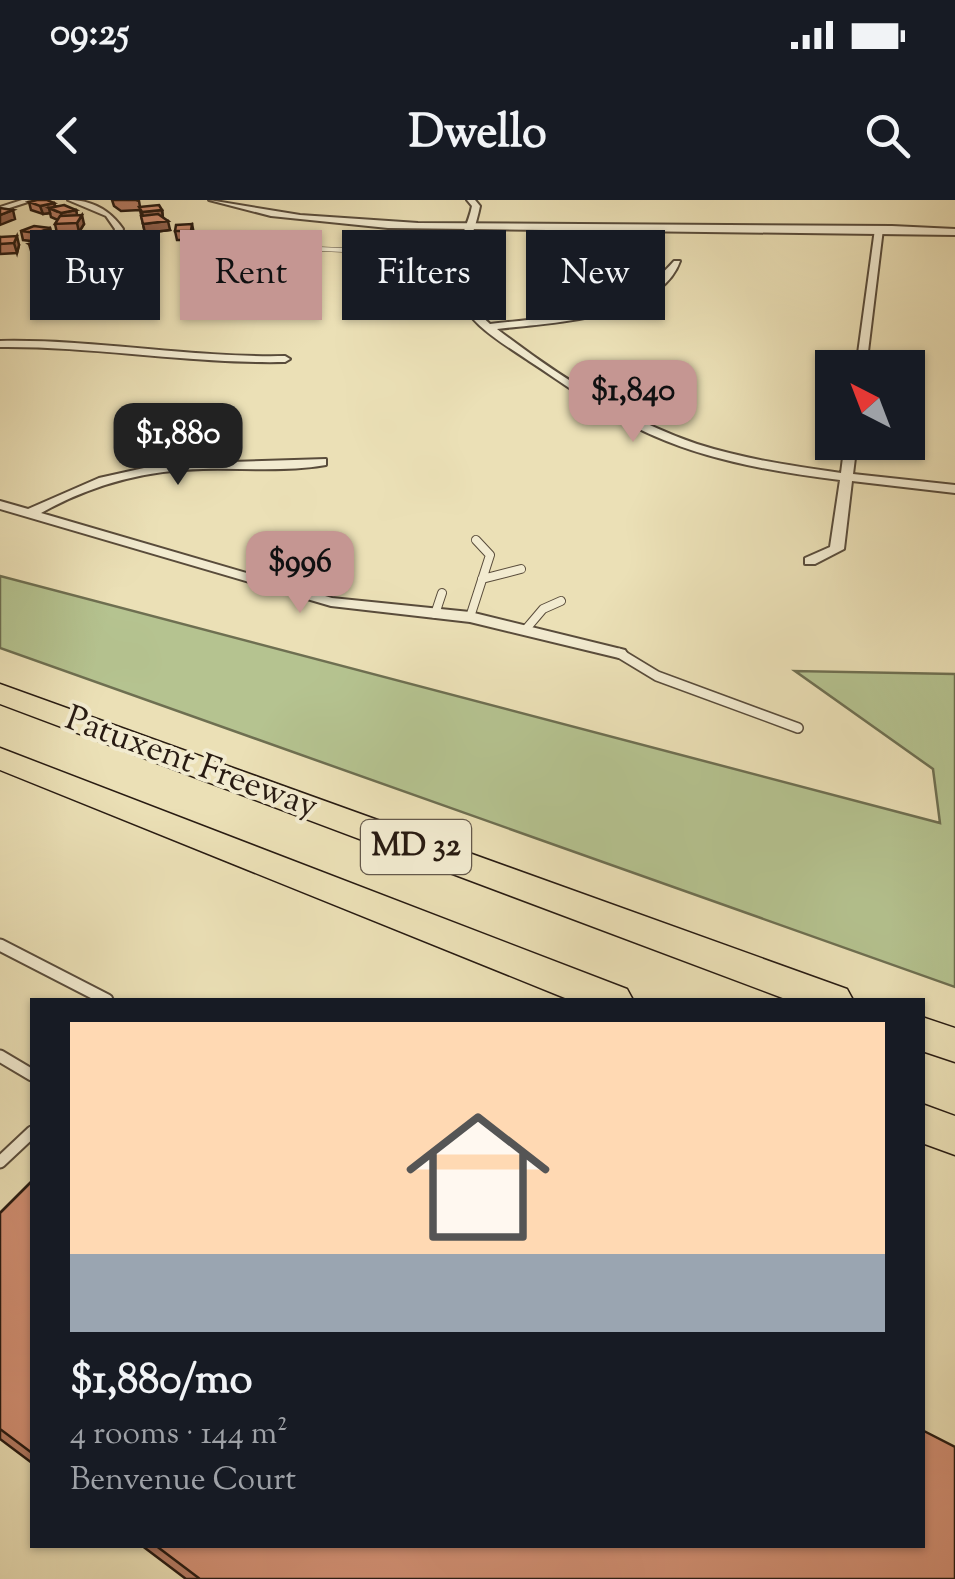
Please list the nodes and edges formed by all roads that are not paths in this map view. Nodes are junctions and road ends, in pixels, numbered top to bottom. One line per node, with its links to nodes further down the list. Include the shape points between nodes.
1 (30, 200): 5 (street)
2 (72, 200): 8 (street, via 114,219)
3 (214, 200): 6 (street, via 310,219)
4 (471, 200): 6 (street)
5 (0, 209)
6 (471, 228): 7 (street)
7 (880, 229): 9 (street); 14 (street)
8 (119, 230)
9 (955, 232)
10 (677, 264): 12 (street, via 654,290 621,304)
11 (483, 320): 12 (street)
12 (488, 327): 18 (street, via 654,432 748,462)
13 (0, 344): 15 (street, via 214,361)
14 (863, 350)
15 (285, 359)
16 (849, 460): 18 (street)
17 (322, 462): 21 (street, via 144,470 86,486)
18 (847, 476): 19 (street); 23 (street, via 837,549)
19 (955, 489)
20 (0, 505): 21 (street)
21 (29, 514): 28 (street, via 331,602)
22 (476, 540): 25 (lane, via 490,554)
23 (810, 561)
24 (521, 569): 25 (lane)
25 (482, 579): 29 (lane)
26 (442, 593): 28 (lane)
27 (561, 601): 30 (lane)
28 (435, 614): 29 (street)
29 (470, 618): 30 (street)
30 (526, 628): 31 (street)
31 (619, 654): 33 (lane, via 657,676)
32 (0, 693): 38 (highway, Patuxent Freeway / MD 32)
33 (798, 728)
34 (0, 758): 37 (highway, Patuxent Freeway / MD 32)
35 (0, 945): 36 (lane)
36 (104, 998)
37 (607, 998)
38 (827, 998)
39 (925, 1034): 40 (highway)
40 (955, 1045)
41 (0, 1056): 42 (lane)
42 (30, 1074)
43 (925, 1124): 45 (highway)
44 (30, 1134): 46 (lane)
45 (955, 1136)
46 (0, 1162)

